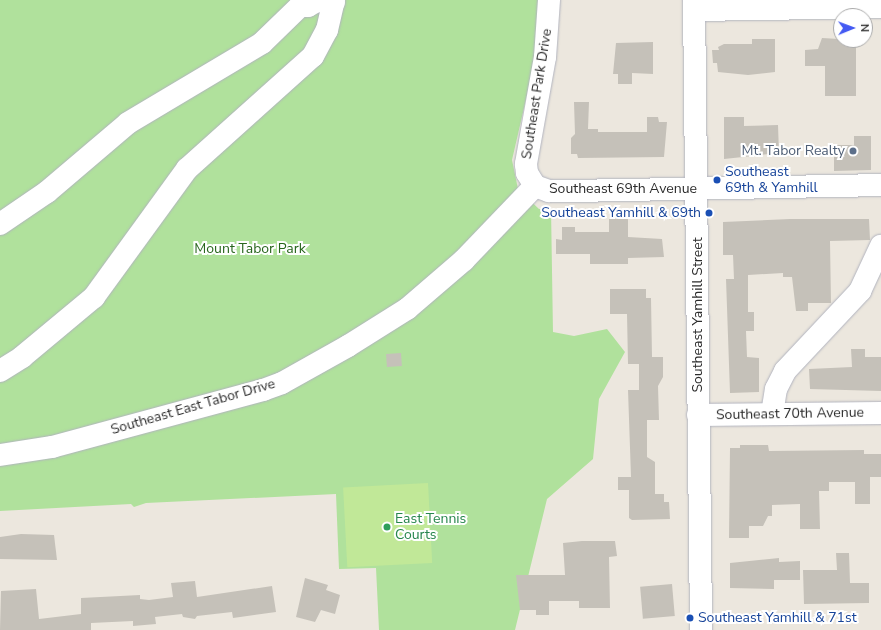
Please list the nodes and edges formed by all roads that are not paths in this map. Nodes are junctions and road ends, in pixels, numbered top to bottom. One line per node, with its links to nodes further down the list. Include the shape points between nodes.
1 (548, 0): 6 (street, Southeast Park Drive, via 545,57 526,164 527,174)
2 (334, 1): 8 (street, via 317,1 308,6 300,6 262,43 128,123 47,192); 10 (street, via 328,30 313,56 187,169 94,298 22,357)
3 (694, 5): 4 (street); 7 (street, Southeast Yamhill Street)
4 (881, 8)
5 (881, 185): 7 (street, Southeast 69th Avenue)
6 (534, 186): 7 (street, Southeast 69th Avenue, via 549,191); 14 (street, Southeast East Tabor Drive, via 464,260 407,309 282,383 52,447)
7 (697, 189): 13 (street, Southeast Yamhill Street)
8 (0, 224)
9 (881, 246): 12 (street, via 860,291 785,371 776,389)
10 (0, 371)
11 (881, 413): 12 (street, Southeast 70th Avenue)
12 (772, 414): 13 (street, Southeast 70th Avenue)
13 (698, 415): 15 (street, Southeast Yamhill Street)
14 (0, 455)
15 (701, 630)

